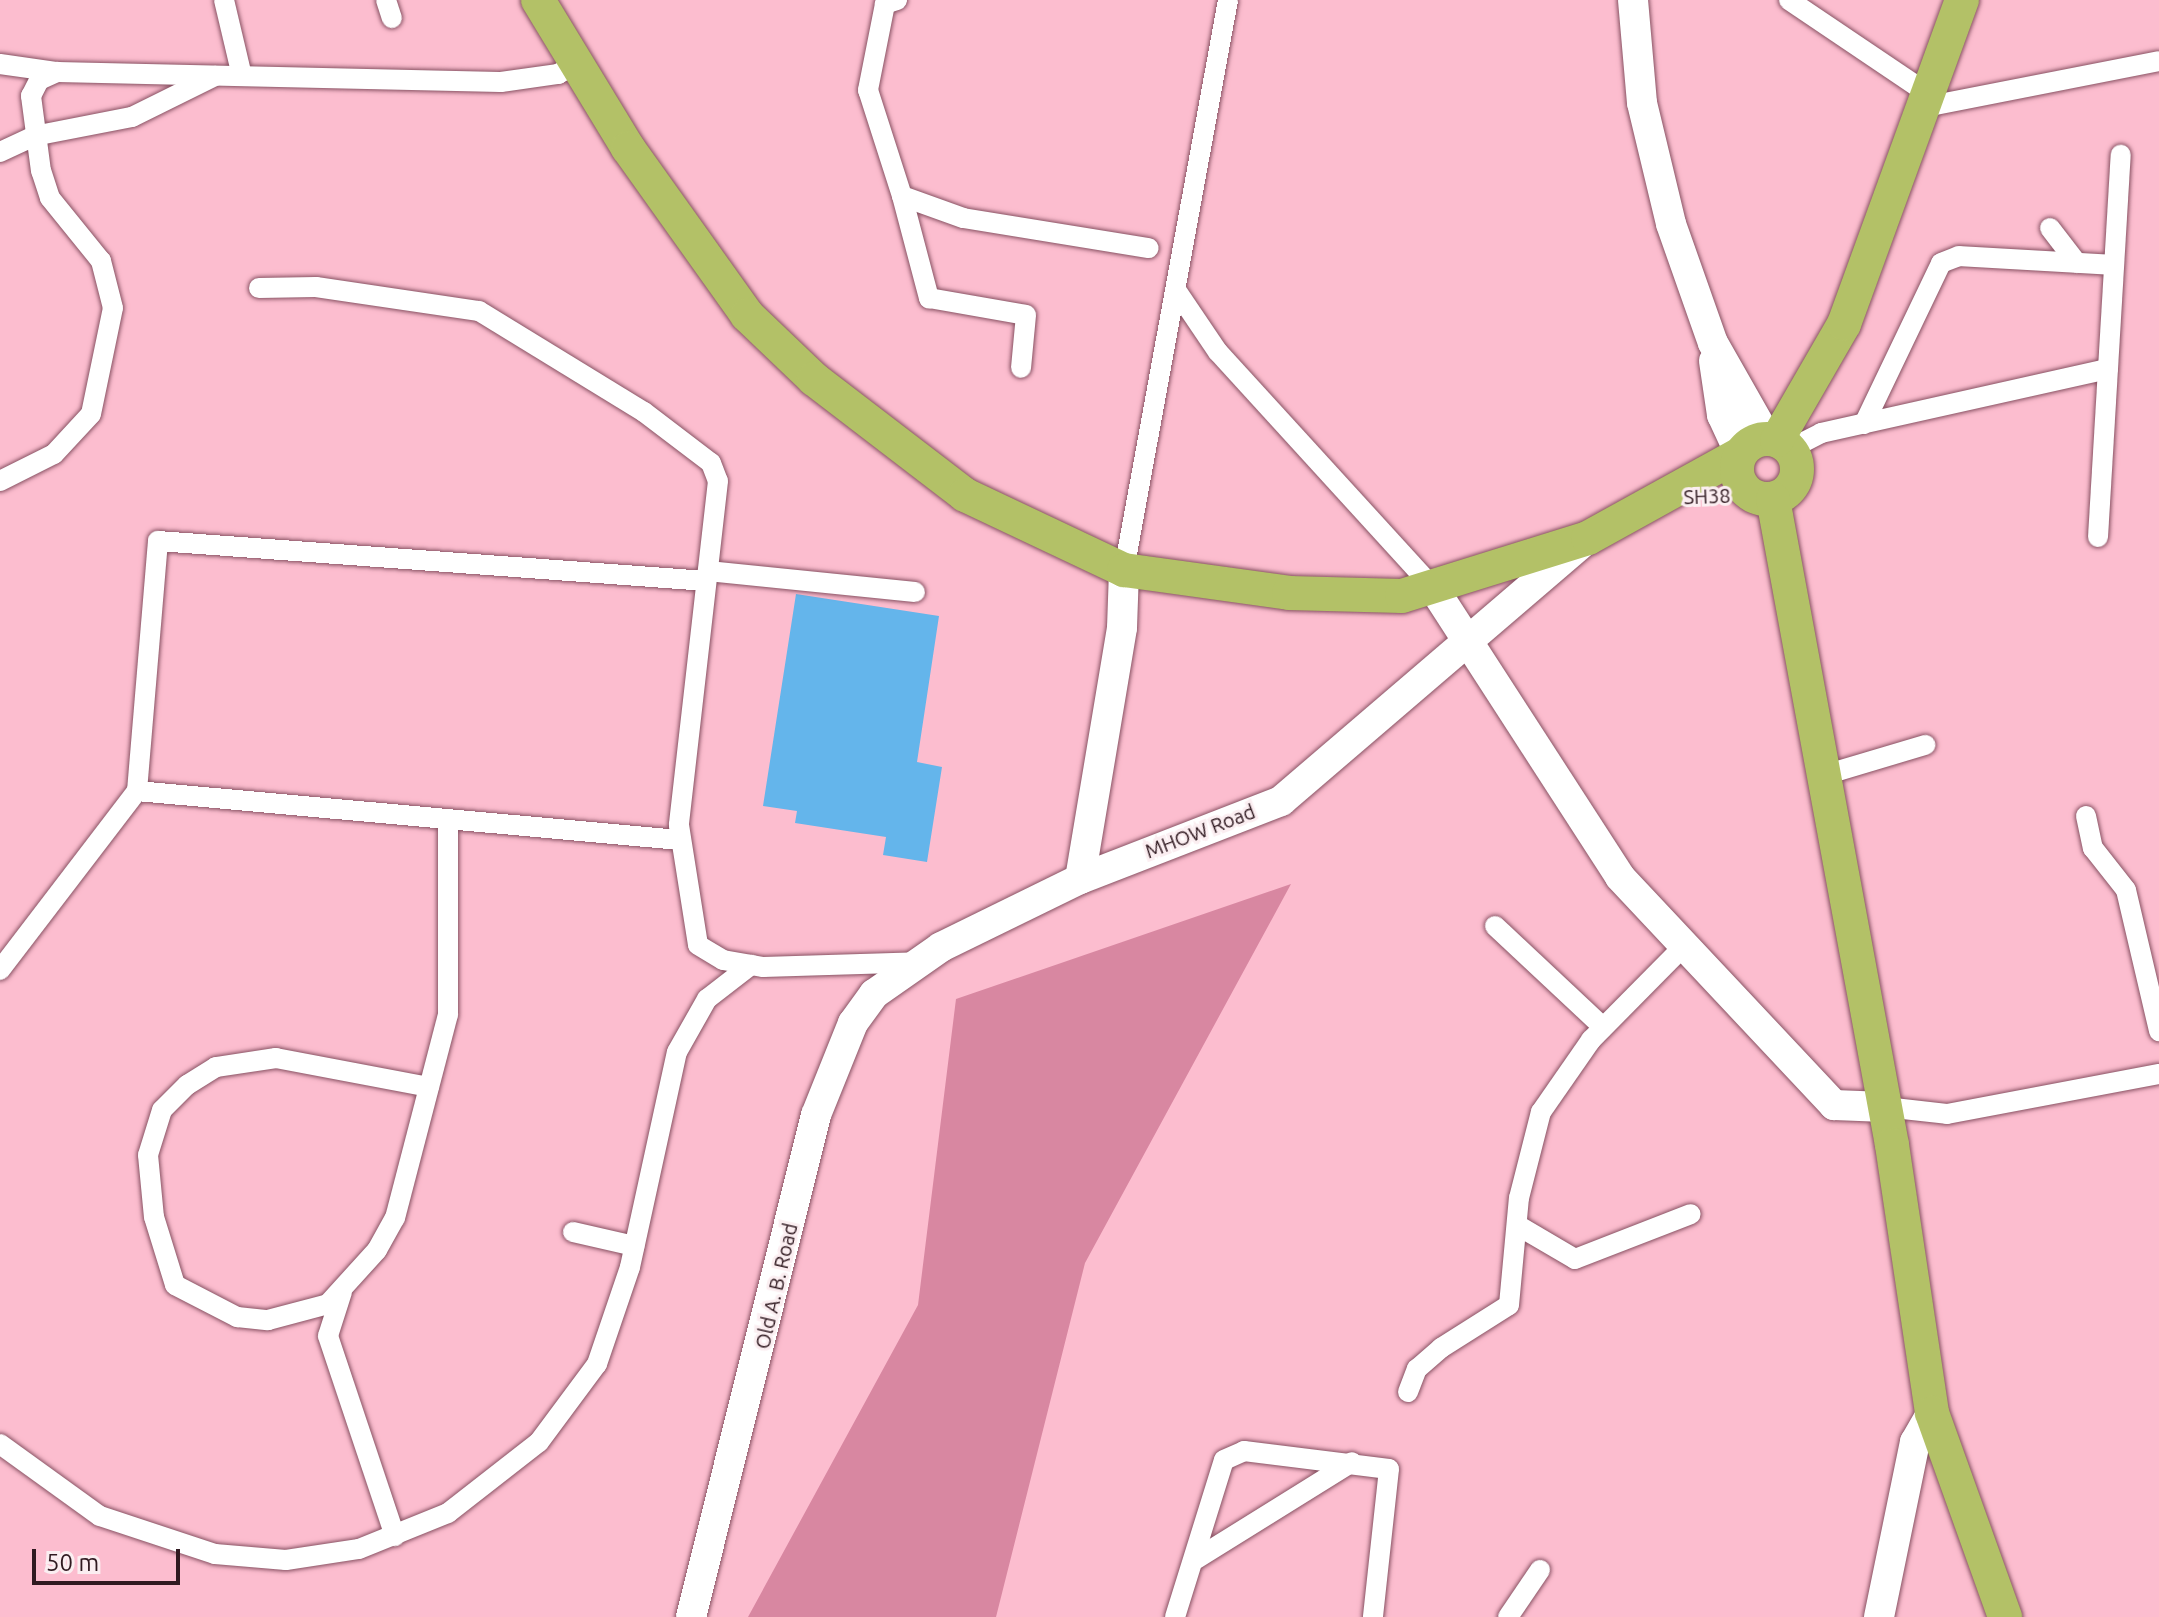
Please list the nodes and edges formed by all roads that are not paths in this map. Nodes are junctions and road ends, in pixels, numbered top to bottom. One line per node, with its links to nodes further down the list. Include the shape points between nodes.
1 (224, 0): 12 (street)
2 (538, 0): 9 (main road, SH38)
3 (897, 0): 17 (street, via 885,4 868,90)
4 (1228, 0): 23 (street)
5 (1633, 0): 27 (street, via 1642,103 1671,224 1713,343 1722,415)
6 (1789, 0): 13 (street)
7 (1962, 0): 13 (main road)
8 (2159, 61): 13 (street)
9 (577, 63): 12 (street, via 558,74 501,82); 33 (main road, SH38, via 747,315 814,379 965,495)
10 (0, 64): 11 (street)
11 (57, 72): 12 (street); 14 (street, via 39,80 31,96)
12 (232, 73): 14 (street, via 132,117)
13 (1928, 101): 27 (main road, via 1844,324)
14 (34, 136): 15 (street); 28 (street, via 50,198 101,261 113,308 91,414 54,454)
15 (0, 152)
16 (2121, 155): 21 (street)
17 (902, 196): 19 (street, via 963,218); 24 (street, via 929,298 1026,315)
18 (2050, 228): 20 (street)
19 (1149, 248)
20 (2077, 263): 21 (street); 26 (street, via 1959,256 1941,263)
21 (2114, 265): 25 (street)
22 (259, 288): 34 (street, via 316,287 479,311 644,412 711,463 718,481)
23 (1178, 293): 33 (street); 35 (street, via 1236,373)
24 (1021, 368)
25 (2108, 369): 26 (street); 31 (street)
26 (1864, 424): 27 (street)
27 (1769, 445): 29 (main road, SH38 / SH38, via 1738,479); 29 (main road, via 1796,479); 30 (main road, SH38)
28 (0, 481)
29 (1761, 496): 30 (main road, SH38 / SH38); 39 (main road, SH38)
30 (1665, 497): 32 (main road, SH38)
31 (2098, 537)
32 (1588, 538): 35 (main road, SH38); 37 (street, MHOW Road)
33 (1124, 570): 35 (main road, SH38, via 1289,593 1402,596); 44 (street, via 1122,628)
34 (707, 576): 36 (street); 40 (street, via 158,541); 43 (street)
35 (1432, 586): 37 (street)
36 (915, 592)
37 (1471, 640): 44 (street, MHOW Road, via 1281,801); 46 (street, via 1620,877)
38 (1925, 745): 39 (street)
39 (1821, 776): 54 (main road, SH38)
40 (137, 791): 42 (street); 49 (street)
41 (2086, 816): 51 (street, via 2093,848 2126,890)
42 (448, 820): 43 (street); 53 (street, via 448,1015)
43 (680, 840): 47 (street, via 698,945)
44 (1080, 879): 48 (street, MHOW Road)
45 (1495, 926): 50 (street)
46 (1684, 946): 50 (street); 54 (street, via 1834,1105)
47 (751, 965): 48 (street); 58 (street, via 707,999 677,1052)
48 (908, 969): 67 (street, Old A. B. Road, via 853,1023 816,1115)
49 (0, 970)
50 (1603, 1027): 56 (street, via 1541,1112)
51 (2159, 1031)
52 (2159, 1074): 54 (street, via 1947,1114)
53 (429, 1087): 59 (street, via 395,1218); 59 (street, via 303,1058 246,1060 216,1067 187,1085 153,1128 154,1217 175,1285 237,1317 268,1320 328,1304)
54 (1885, 1107): 61 (main road, SH38)
55 (1691, 1214): 56 (street, via 1575,1259)
56 (1517, 1225): 60 (street, via 1509,1305 1441,1348 1417,1369)
57 (573, 1232): 58 (street)
58 (634, 1246): 64 (street, via 597,1364 563,1417 474,1496)
59 (342, 1292): 64 (street, via 331,1348)
60 (1408, 1392)
61 (1932, 1413): 71 (street, via 1915,1442); 72 (main road, SH38)
62 (0, 1444): 64 (street, via 71,1501 180,1547 286,1560)
63 (1352, 1462): 65 (street); 65 (street, via 1244,1451 1224,1460); 69 (street, via 1389,1469)
64 (395, 1536)
65 (1193, 1561): 68 (street)
66 (1540, 1570): 70 (street)
67 (691, 1617)
68 (1175, 1617)
69 (1373, 1617)
70 (1508, 1617)
71 (1879, 1617)
72 (2005, 1617)

